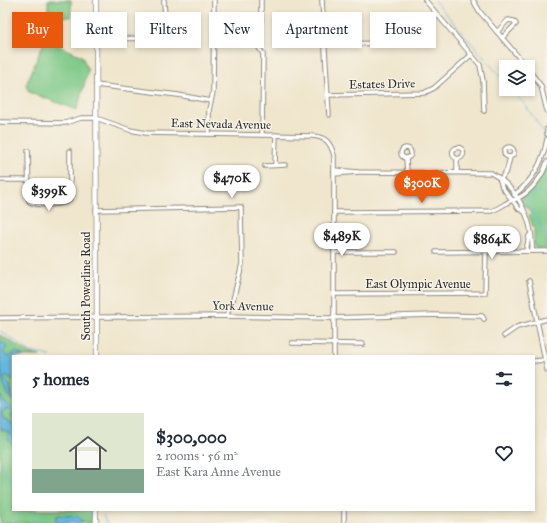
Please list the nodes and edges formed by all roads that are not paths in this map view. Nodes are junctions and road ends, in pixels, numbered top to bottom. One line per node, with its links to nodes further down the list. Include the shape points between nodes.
1 (96, 0): 8 (street, South Powerline Road)
2 (164, 0): 15 (street, via 164,29 161,38)
3 (214, 0): 9 (street)
4 (261, 0): 10 (street)
5 (322, 0): 11 (street)
6 (425, 0): 12 (street)
7 (473, 0): 13 (street, via 474,5)
8 (96, 12)
9 (214, 12)
10 (261, 12)
11 (323, 12)
12 (438, 15): 16 (street, via 413,38 405,41); 21 (street)
13 (497, 32): 14 (street); 14 (street, via 508,20 514,20 516,24)
14 (502, 38): 22 (street)
15 (127, 39)
16 (362, 43)
17 (96, 48): 24 (street, South Powerline Road)
18 (214, 48): 26 (street)
19 (259, 48): 35 (street, via 263,54)
20 (324, 48): 25 (street)
21 (471, 55): 25 (street, Estates Drive, via 424,94); 27 (street, via 482,71)
22 (520, 60)
23 (535, 78): 28 (street, via 541,86)
24 (96, 85): 26 (street); 30 (street, South Powerline Road)
25 (328, 95): 29 (street)
26 (211, 101): 33 (street)
27 (484, 111)
28 (547, 111)
29 (329, 115)
30 (96, 118): 31 (street, via 82,118 65,123); 33 (street, East Nevada Avenue, via 146,133); 56 (street, South Powerline Road)
31 (0, 122)
32 (547, 129): 34 (street)
33 (209, 134): 35 (street, East Nevada Avenue)
34 (547, 134)
35 (262, 135): 36 (street, East Nevada Avenue)
36 (276, 135): 44 (street); 47 (street, East Nevada Avenue, via 321,137 330,144)
37 (547, 139): 53 (street, via 538,169)
38 (28, 151): 51 (street)
39 (70, 151): 51 (street, via 69,200 64,204 34,204 29,201)
40 (510, 157): 52 (street, via 507,170)
41 (406, 158): 48 (street)
42 (457, 158): 49 (street)
43 (547, 162): 54 (street, via 537,181)
44 (275, 165): 45 (street); 46 (street)
45 (285, 165)
46 (265, 166)
47 (334, 172): 48 (street); 58 (street)
48 (407, 172): 49 (street)
49 (457, 172): 52 (street, via 491,173)
50 (0, 180): 51 (street)
51 (27, 180)
52 (500, 180): 53 (street); 55 (street)
53 (514, 195): 54 (street); 55 (street)
54 (518, 199): 55 (street); 57 (street)
55 (512, 200): 57 (street); 58 (street, via 491,211)
56 (96, 210): 69 (street, via 241,207 242,264 234,300); 71 (street, South Powerline Road)
57 (523, 211): 59 (street, via 528,219)
58 (334, 212): 62 (street)
59 (531, 234): 60 (street); 61 (street)
60 (526, 251): 61 (street); 65 (street)
61 (532, 251): 66 (street)
62 (334, 252): 63 (street); 68 (street)
63 (396, 252)
64 (436, 252): 65 (street)
65 (486, 252): 68 (street, East Olympic Avenue, via 484,293)
66 (547, 252)
67 (528, 281): 75 (street)
68 (334, 294): 72 (street)
69 (226, 316): 71 (street, York Avenue); 72 (street, York Avenue)
70 (0, 318): 71 (street, York Avenue)
71 (96, 318): 80 (street, South Powerline Road)
72 (334, 318): 73 (street, York Avenue, via 433,315 482,316); 78 (street)
73 (484, 319)
74 (547, 319): 75 (street)
75 (536, 322): 76 (street, via 517,327); 82 (street)
76 (504, 336)
77 (292, 344): 78 (street)
78 (334, 344): 79 (street); 81 (street)
79 (363, 344)
80 (97, 355)
81 (334, 355)
82 (545, 360): 83 (street); 84 (street)
83 (535, 362)
84 (547, 370)
85 (96, 511): 87 (street)
86 (344, 511): 88 (street)
87 (96, 523)
88 (344, 523)

